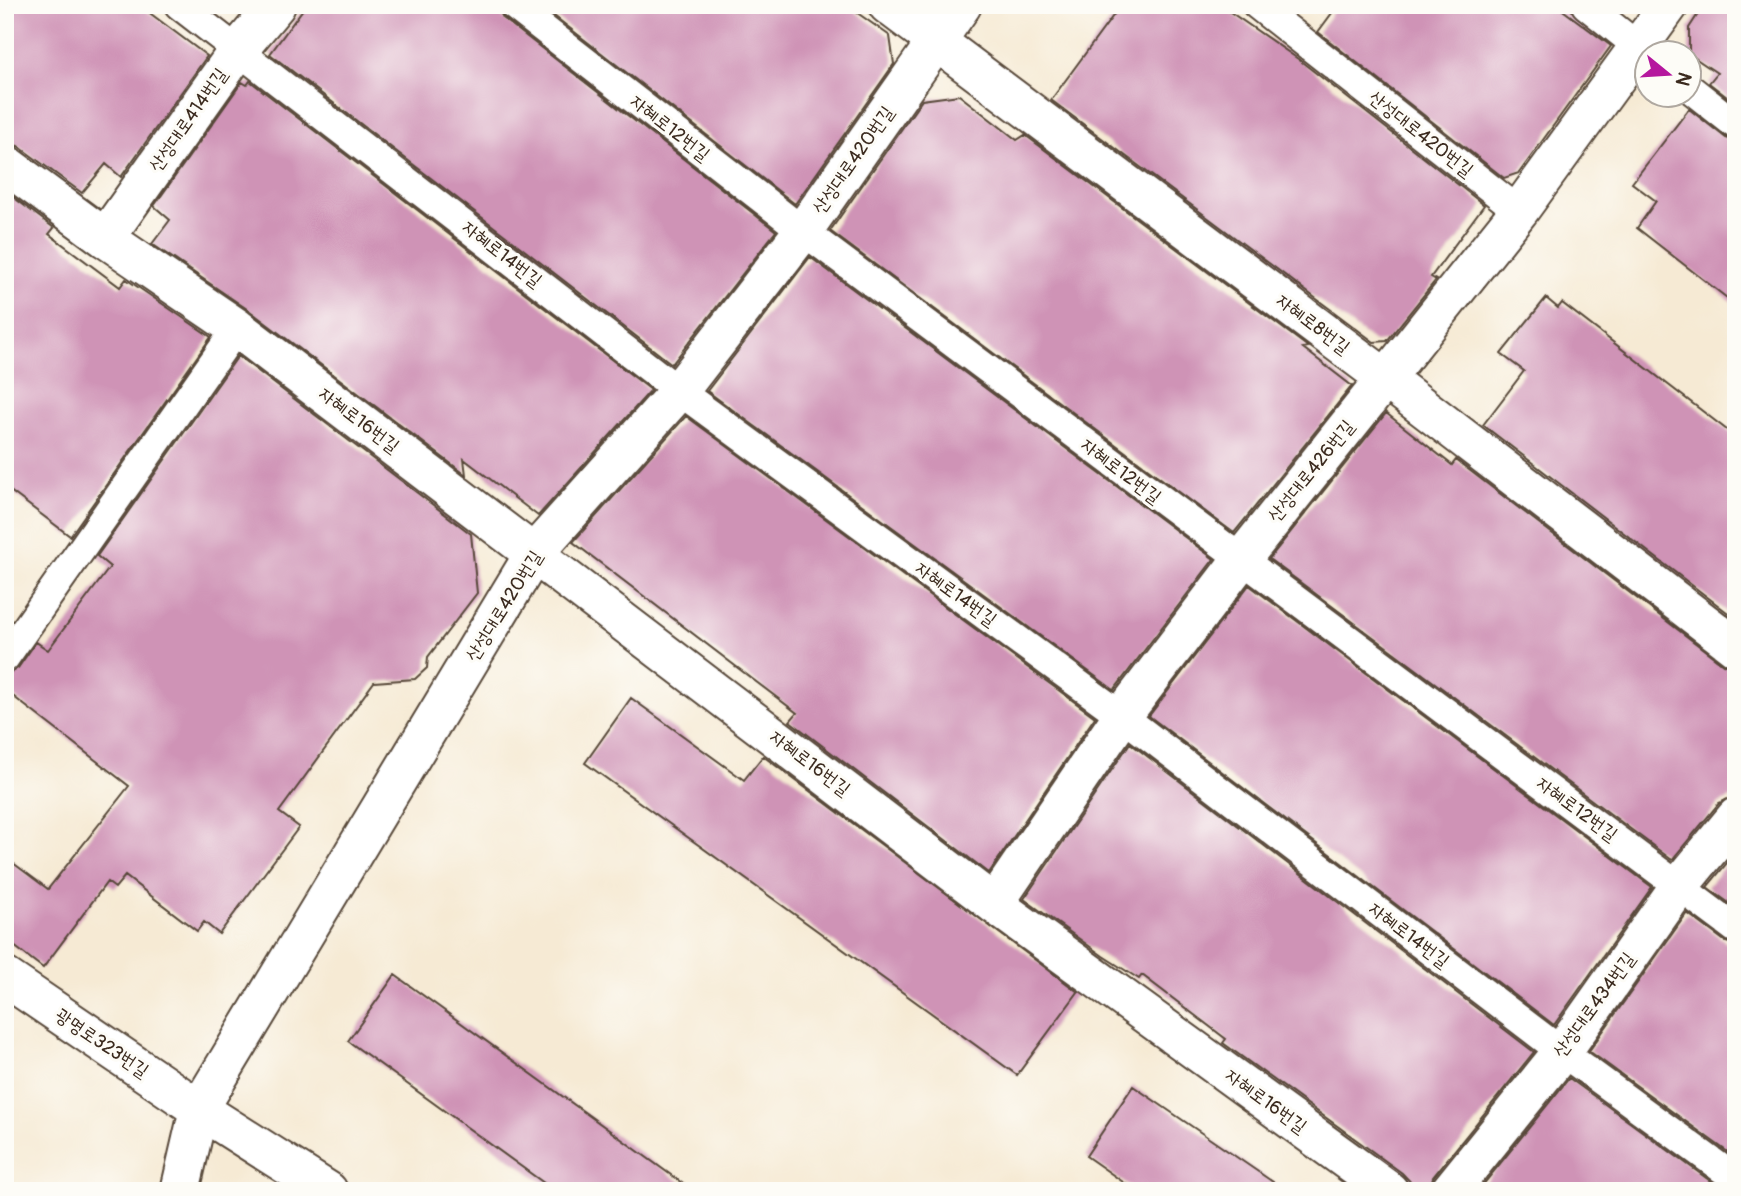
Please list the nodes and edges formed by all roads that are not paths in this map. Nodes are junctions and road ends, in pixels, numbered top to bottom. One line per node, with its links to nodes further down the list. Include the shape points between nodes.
1 (179, 5): 12 (lane, 자혜로14번길)
2 (275, 5): 12 (street, 산성대로414번길)
3 (513, 5): 18 (lane, 자혜로12번길)
4 (888, 5): 10 (street, 자혜로8번길)
5 (962, 5): 10 (street, 산성대로420번길)
6 (1257, 5): 17 (lane, 산성대로420번길)
7 (1586, 5): 11 (lane)
8 (1669, 5): 9 (street, 산성대로426번길)
9 (1649, 38)
10 (936, 41): 18 (street, 산성대로420번길); 21 (street, 자혜로8번길)
11 (1632, 41)
12 (239, 49): 19 (street, 산성대로414번길); 22 (lane, 자혜로14번길)
13 (1632, 62): 17 (street, 산성대로426번길)
14 (1702, 98): 15 (lane)
15 (1736, 125)
16 (5, 164): 19 (street, 자혜로16번길)
17 (1519, 211): 21 (street, 산성대로426번길)
18 (803, 231): 22 (street, 산성대로420번길); 24 (lane, 자혜로12번길)
19 (105, 238): 20 (street, 자혜로16번길)
20 (237, 328): 23 (street, 자혜로16번길); 26 (lane)
21 (1385, 378): 24 (street, 산성대로426번길); 25 (street, 자혜로8번길)
22 (679, 391): 23 (street, 산성대로420번길); 27 (lane, 자혜로14번길)
23 (535, 552): 30 (street, 자혜로16번길); 34 (street, 산성대로420번길)
24 (1240, 561): 27 (street, 산성대로426번길); 29 (lane, 자혜로12번길)
25 (1736, 648)
26 (5, 658)
27 (1122, 716): 30 (street, 산성대로426번길); 33 (lane, 자혜로14번길)
28 (1736, 817): 29 (street, 산성대로434번길)
29 (1680, 885): 31 (lane, 자혜로12번길); 33 (street, 산성대로434번길)
30 (995, 904): 38 (street, 자혜로16번길)
31 (1736, 929)
32 (5, 977): 34 (street, 광명로323번길)
33 (1562, 1052): 35 (lane, 자혜로14번길); 39 (street, 산성대로434번길)
34 (199, 1109): 36 (street, 산성대로420번길); 37 (street, 광명로323번길)
35 (1736, 1179)
36 (180, 1191)
37 (328, 1191)
38 (1389, 1191)
39 (1450, 1191)

